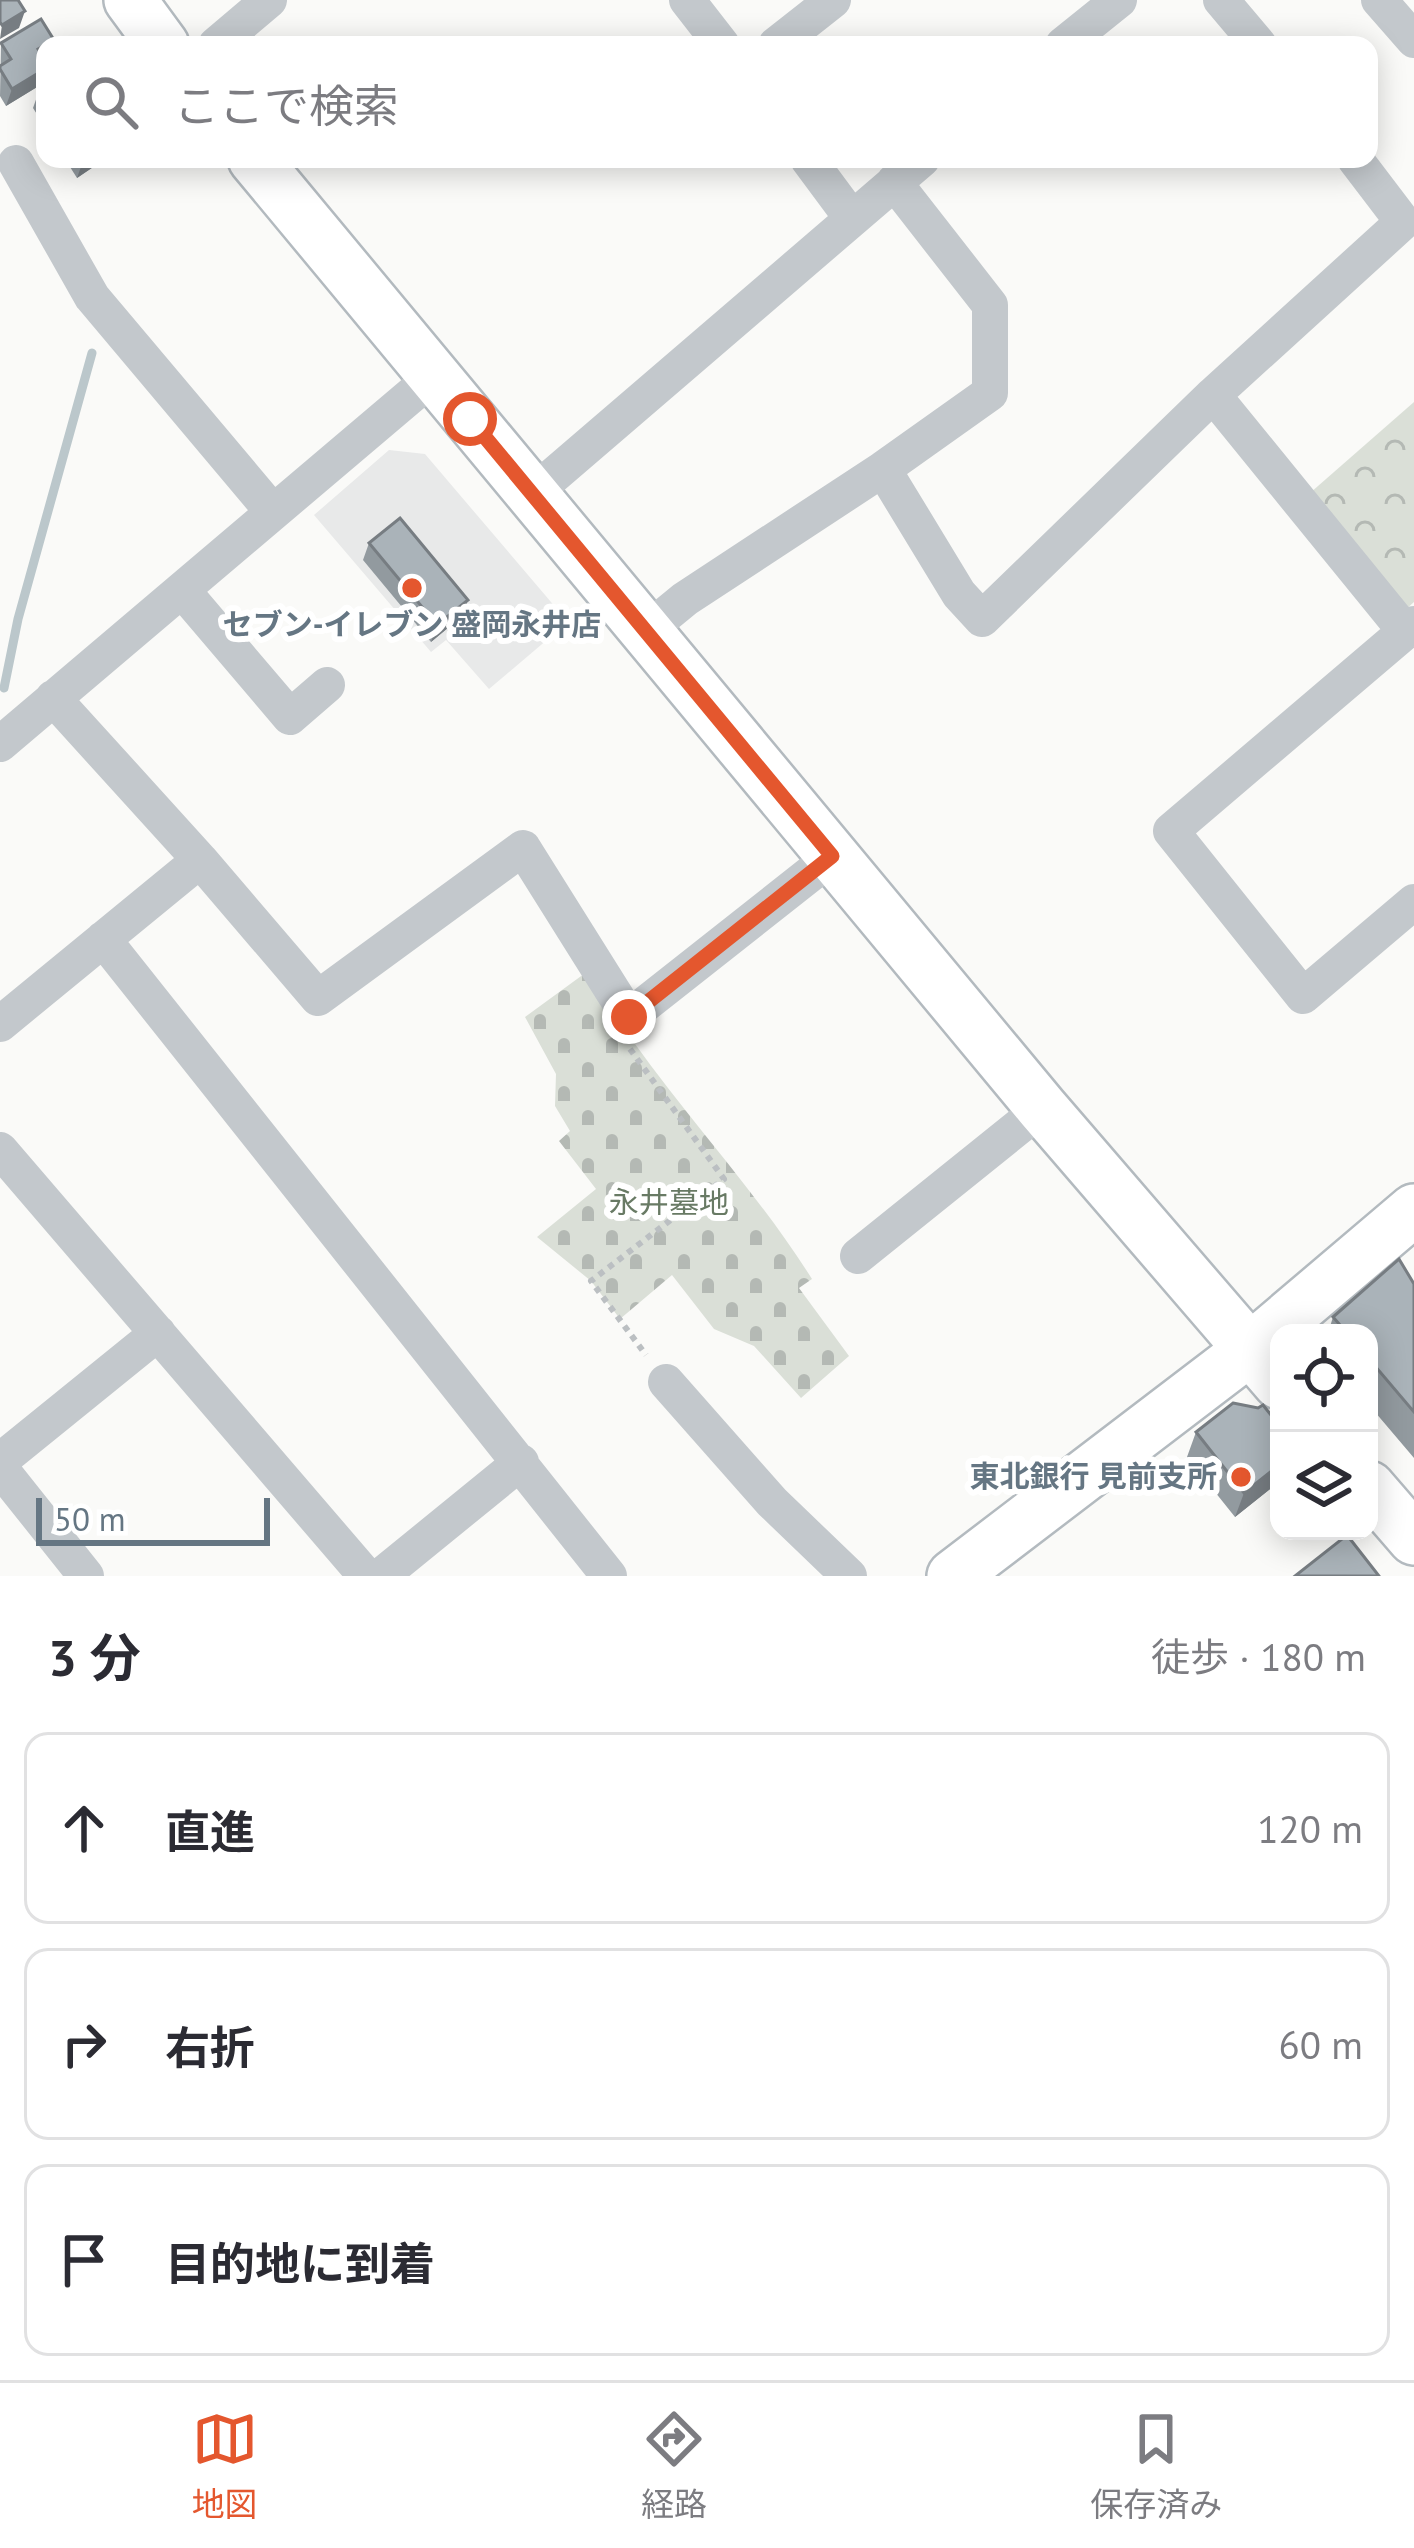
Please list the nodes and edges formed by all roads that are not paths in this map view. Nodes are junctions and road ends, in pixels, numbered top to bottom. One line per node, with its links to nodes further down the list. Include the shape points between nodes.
1 (130, 0): 8 (street)
2 (269, 0): 9 (street)
3 (687, 0): 10 (street)
4 (833, 0): 11 (street)
5 (1119, 0): 12 (street)
6 (1221, 0): 13 (street)
7 (1379, 0): 14 (street)
8 (156, 36)
9 (227, 36)
10 (715, 36)
11 (787, 36)
12 (1074, 36)
13 (1251, 36)
14 (1414, 40)
15 (5, 156): 25 (street, via 92,297)
16 (261, 168): 21 (street)
17 (815, 168): 20 (street)
18 (1362, 168): 22 (street, via 1403,222)
19 (908, 170): 20 (street); 23 (street, via 990,305 989,393)
20 (851, 217): 24 (street)
21 (434, 376): 24 (street); 25 (street)
22 (1214, 395): 23 (street, via 982,619); 27 (street)
23 (883, 469): 28 (street)
24 (532, 494): 28 (street)
25 (273, 512): 26 (street)
26 (182, 590): 29 (street, via 290,717); 30 (street)
27 (1409, 628): 34 (street, via 1171,831 1303,996)
28 (646, 631): 32 (street)
29 (327, 685)
30 (53, 698): 31 (street); 33 (street)
31 (0, 744)
32 (832, 856): 33 (street, via 629,1017 523,848 318,998); 37 (street)
33 (200, 860): 35 (street)
34 (1414, 902)
35 (103, 939): 36 (street); 44 (street)
36 (0, 1024)
37 (1042, 1108): 40 (street); 42 (street)
38 (0, 1150): 41 (street)
39 (1414, 1210): 42 (street)
40 (858, 1256)
41 (158, 1334): 45 (street); 49 (street)
42 (1263, 1367): 53 (street)
43 (666, 1382): 52 (street)
44 (521, 1462): 50 (street); 51 (street)
45 (0, 1465): 48 (street)
46 (1378, 1496): 47 (street)
47 (1414, 1538)
48 (86, 1576)
49 (366, 1576)
50 (381, 1576)
51 (609, 1576)
52 (849, 1576)
53 (952, 1576)

